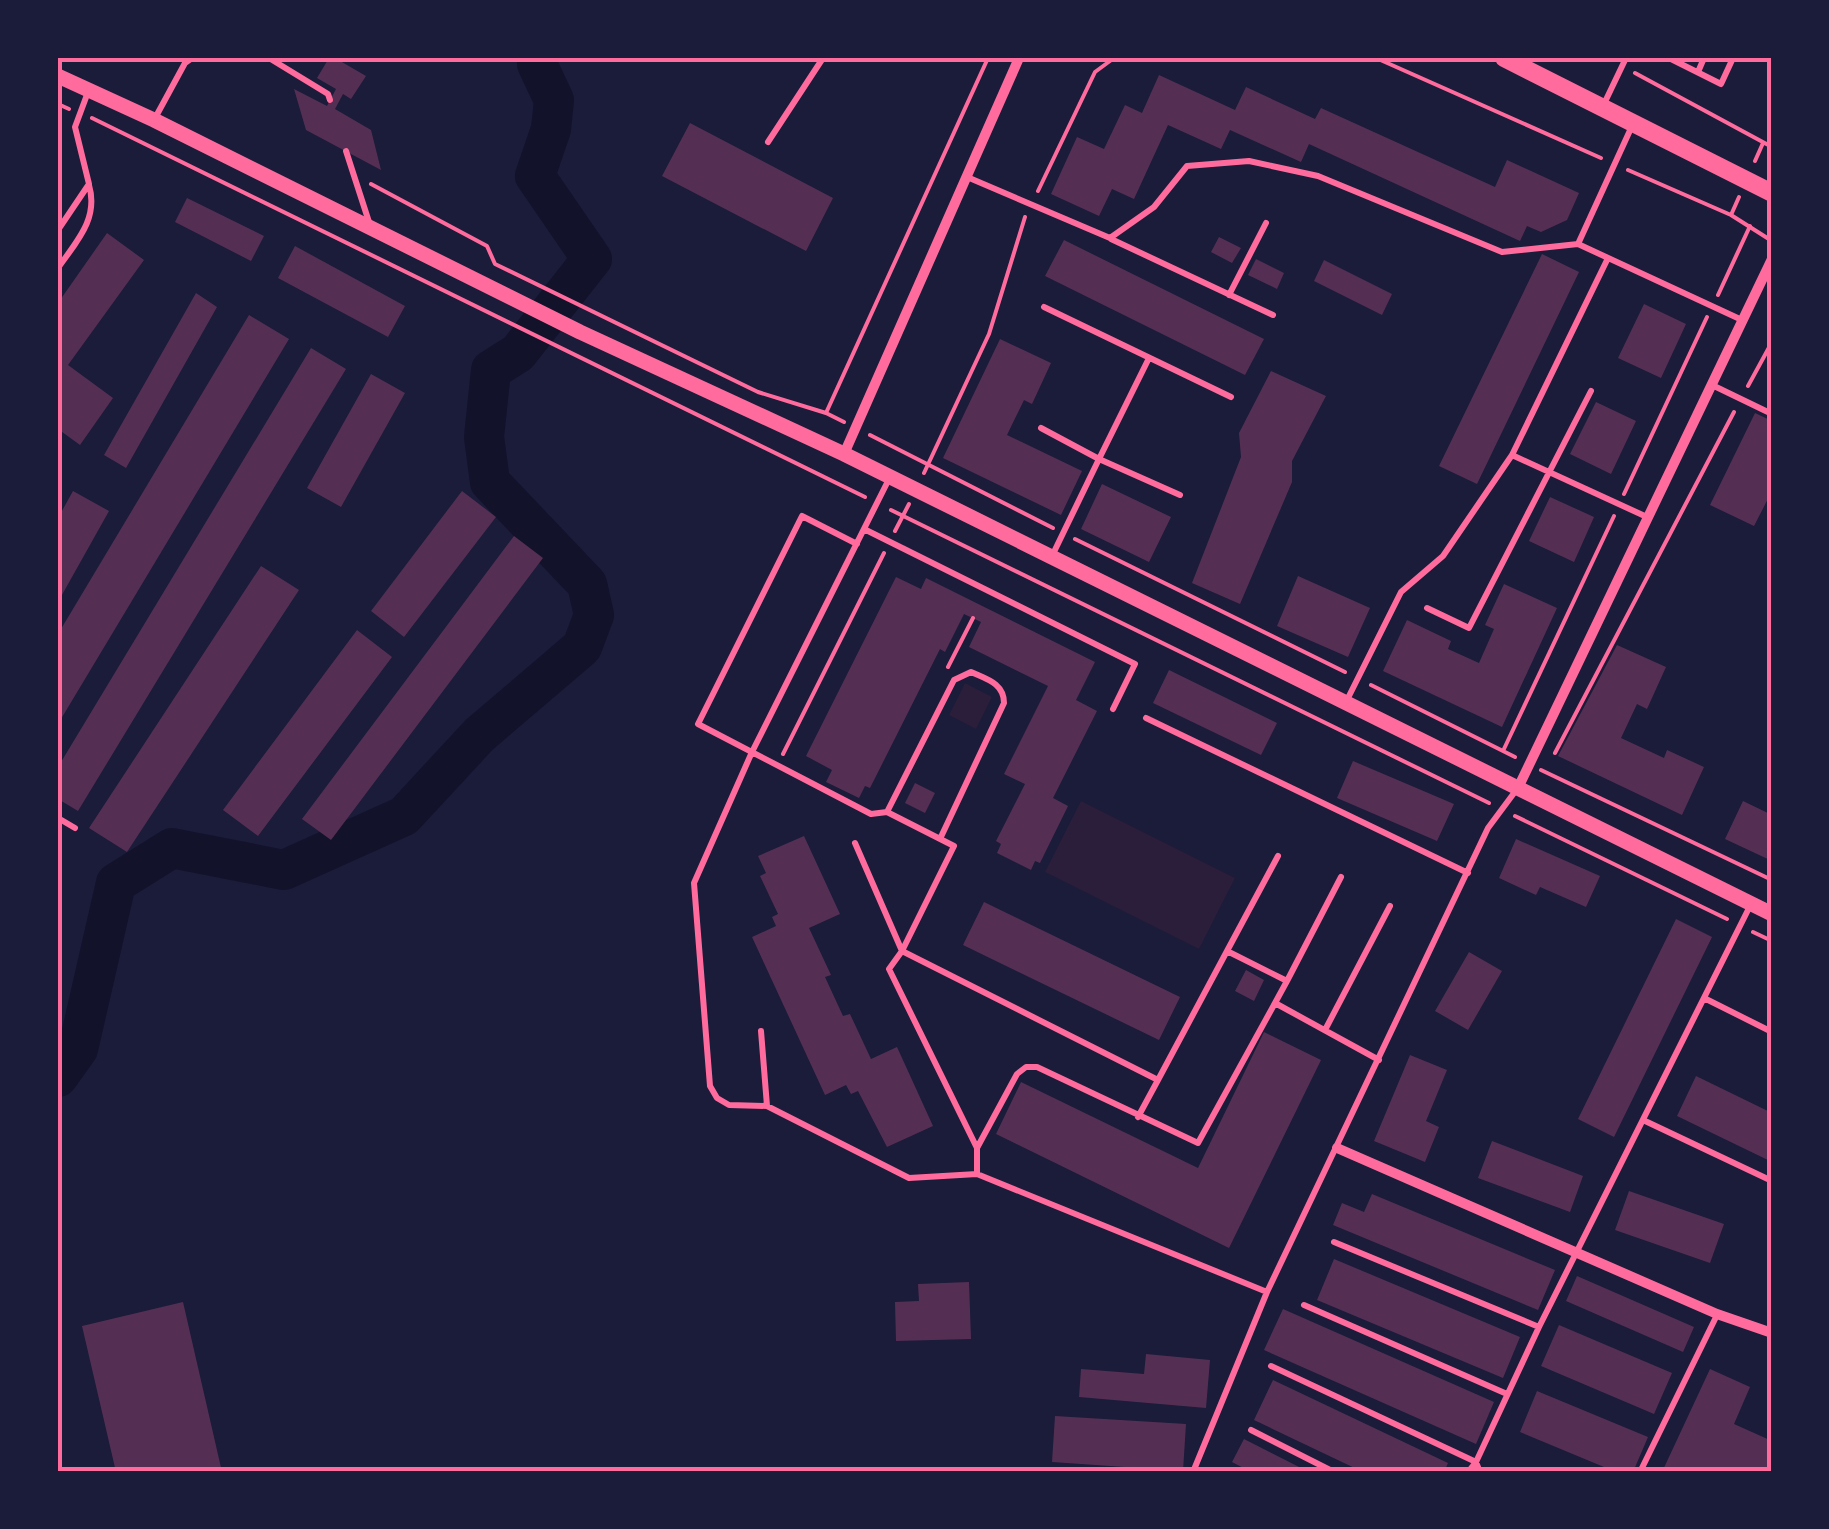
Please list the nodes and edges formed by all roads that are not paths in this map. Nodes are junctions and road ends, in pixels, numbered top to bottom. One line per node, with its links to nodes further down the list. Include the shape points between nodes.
1 (192, 58): 15 (lane)
2 (270, 58): 13 (lane)
3 (823, 58): 17 (lane)
4 (1019, 58): 19 (street)
5 (1504, 58): 14 (main road)
6 (1626, 58): 14 (lane)
7 (1669, 58): 10 (lane)
8 (1704, 58): 10 (lane)
9 (1733, 58): 10 (lane, via 1721,84)
10 (1698, 72)
11 (58, 76): 12 (street)
12 (88, 91): 15 (street); 20 (lane, via 76,127)
13 (330, 100)
14 (1602, 108): 16 (main road)
15 (154, 120): 23 (street)
16 (1633, 125): 21 (main road); 26 (lane)
17 (768, 142)
18 (346, 151): 23 (lane)
19 (966, 177): 25 (lane); 40 (street)
20 (88, 184): 24 (lane); 29 (lane, via 87,226)
21 (1772, 193)
22 (1266, 223): 30 (lane)
23 (371, 228): 40 (street)
24 (58, 230)
25 (1110, 238): 26 (lane, via 1154,207 1187,166 1249,161 1318,176 1502,252); 30 (lane)
26 (1578, 244): 27 (lane)
27 (1608, 258): 33 (lane); 41 (lane)
28 (1772, 259): 33 (street)
29 (58, 268)
30 (1229, 294): 32 (lane)
31 (1044, 307): 34 (lane)
32 (1273, 315)
33 (1742, 320): 35 (street)
34 (1149, 357): 37 (lane); 42 (lane)
35 (1711, 384): 38 (lane); 46 (street)
36 (1590, 391): 43 (lane)
37 (1231, 397)
38 (1772, 414)
39 (1041, 428): 42 (lane)
40 (844, 454): 44 (street)
41 (1512, 455): 43 (lane); 51 (lane, via 1443,556 1401,592)
42 (1098, 459): 45 (lane); 49 (lane)
43 (1549, 472): 46 (lane); 50 (lane, via 1469,628)
44 (890, 477): 47 (lane); 49 (street)
45 (1180, 495)
46 (1648, 517): 55 (street)
47 (864, 528): 48 (lane); 52 (lane, via 1136,664)
48 (857, 544): 54 (lane); 54 (lane, via 802,516 698,724)
49 (1052, 558): 51 (street)
50 (1427, 608)
51 (1345, 704): 55 (street)
52 (1113, 709)
53 (1146, 718): 62 (lane)
54 (752, 752): 56 (lane, via 871,814); 77 (lane, via 694,883 710,1086 729,1106)
55 (1525, 792): 62 (lane, via 1488,828); 64 (street)
56 (887, 812): 59 (lane); 59 (lane, via 954,680 970,672 998,686 1004,698)
57 (58, 818): 58 (lane)
58 (75, 828)
59 (940, 839): 67 (lane, via 954,846)
60 (855, 843): 67 (lane)
61 (1278, 856): 68 (lane)
62 (1468, 872): 75 (lane)
63 (1341, 877): 69 (lane)
64 (1752, 904): 66 (street); 70 (lane)
65 (1390, 906): 73 (lane)
66 (1772, 914)
67 (902, 951): 76 (lane); 80 (lane, via 889,969)
68 (1227, 952): 69 (lane); 76 (lane)
69 (1287, 981): 71 (lane)
70 (1704, 998): 74 (lane); 79 (lane)
71 (1275, 1003): 73 (lane); 78 (lane, via 1202,1139 1191,1142)
72 (760, 1030): 77 (lane)
73 (1325, 1030): 75 (lane)
74 (1772, 1032)
75 (1379, 1060): 81 (lane)
76 (1158, 1080): 78 (lane)
77 (767, 1106): 82 (lane, via 909,1178)
78 (1138, 1117): 80 (lane, via 1026,1067)
79 (1643, 1120): 83 (lane); 85 (lane)
80 (977, 1148): 82 (lane)
81 (1337, 1148): 85 (street); 86 (lane)
82 (976, 1174): 86 (lane)
83 (1772, 1181)
84 (1334, 1242): 89 (lane)
85 (1576, 1252): 88 (street); 89 (lane)
86 (1267, 1292): 95 (lane)
87 (1304, 1305): 92 (lane)
88 (1717, 1314): 90 (street); 99 (lane)
89 (1539, 1328): 92 (lane)
90 (1772, 1333)
91 (1270, 1366): 94 (lane)
92 (1506, 1394): 94 (lane)
93 (1251, 1430): 96 (lane)
94 (1476, 1462): 97 (lane); 98 (lane)
95 (1193, 1472)
96 (1334, 1472)
97 (1468, 1472)
98 (1480, 1472)
99 (1640, 1472)

